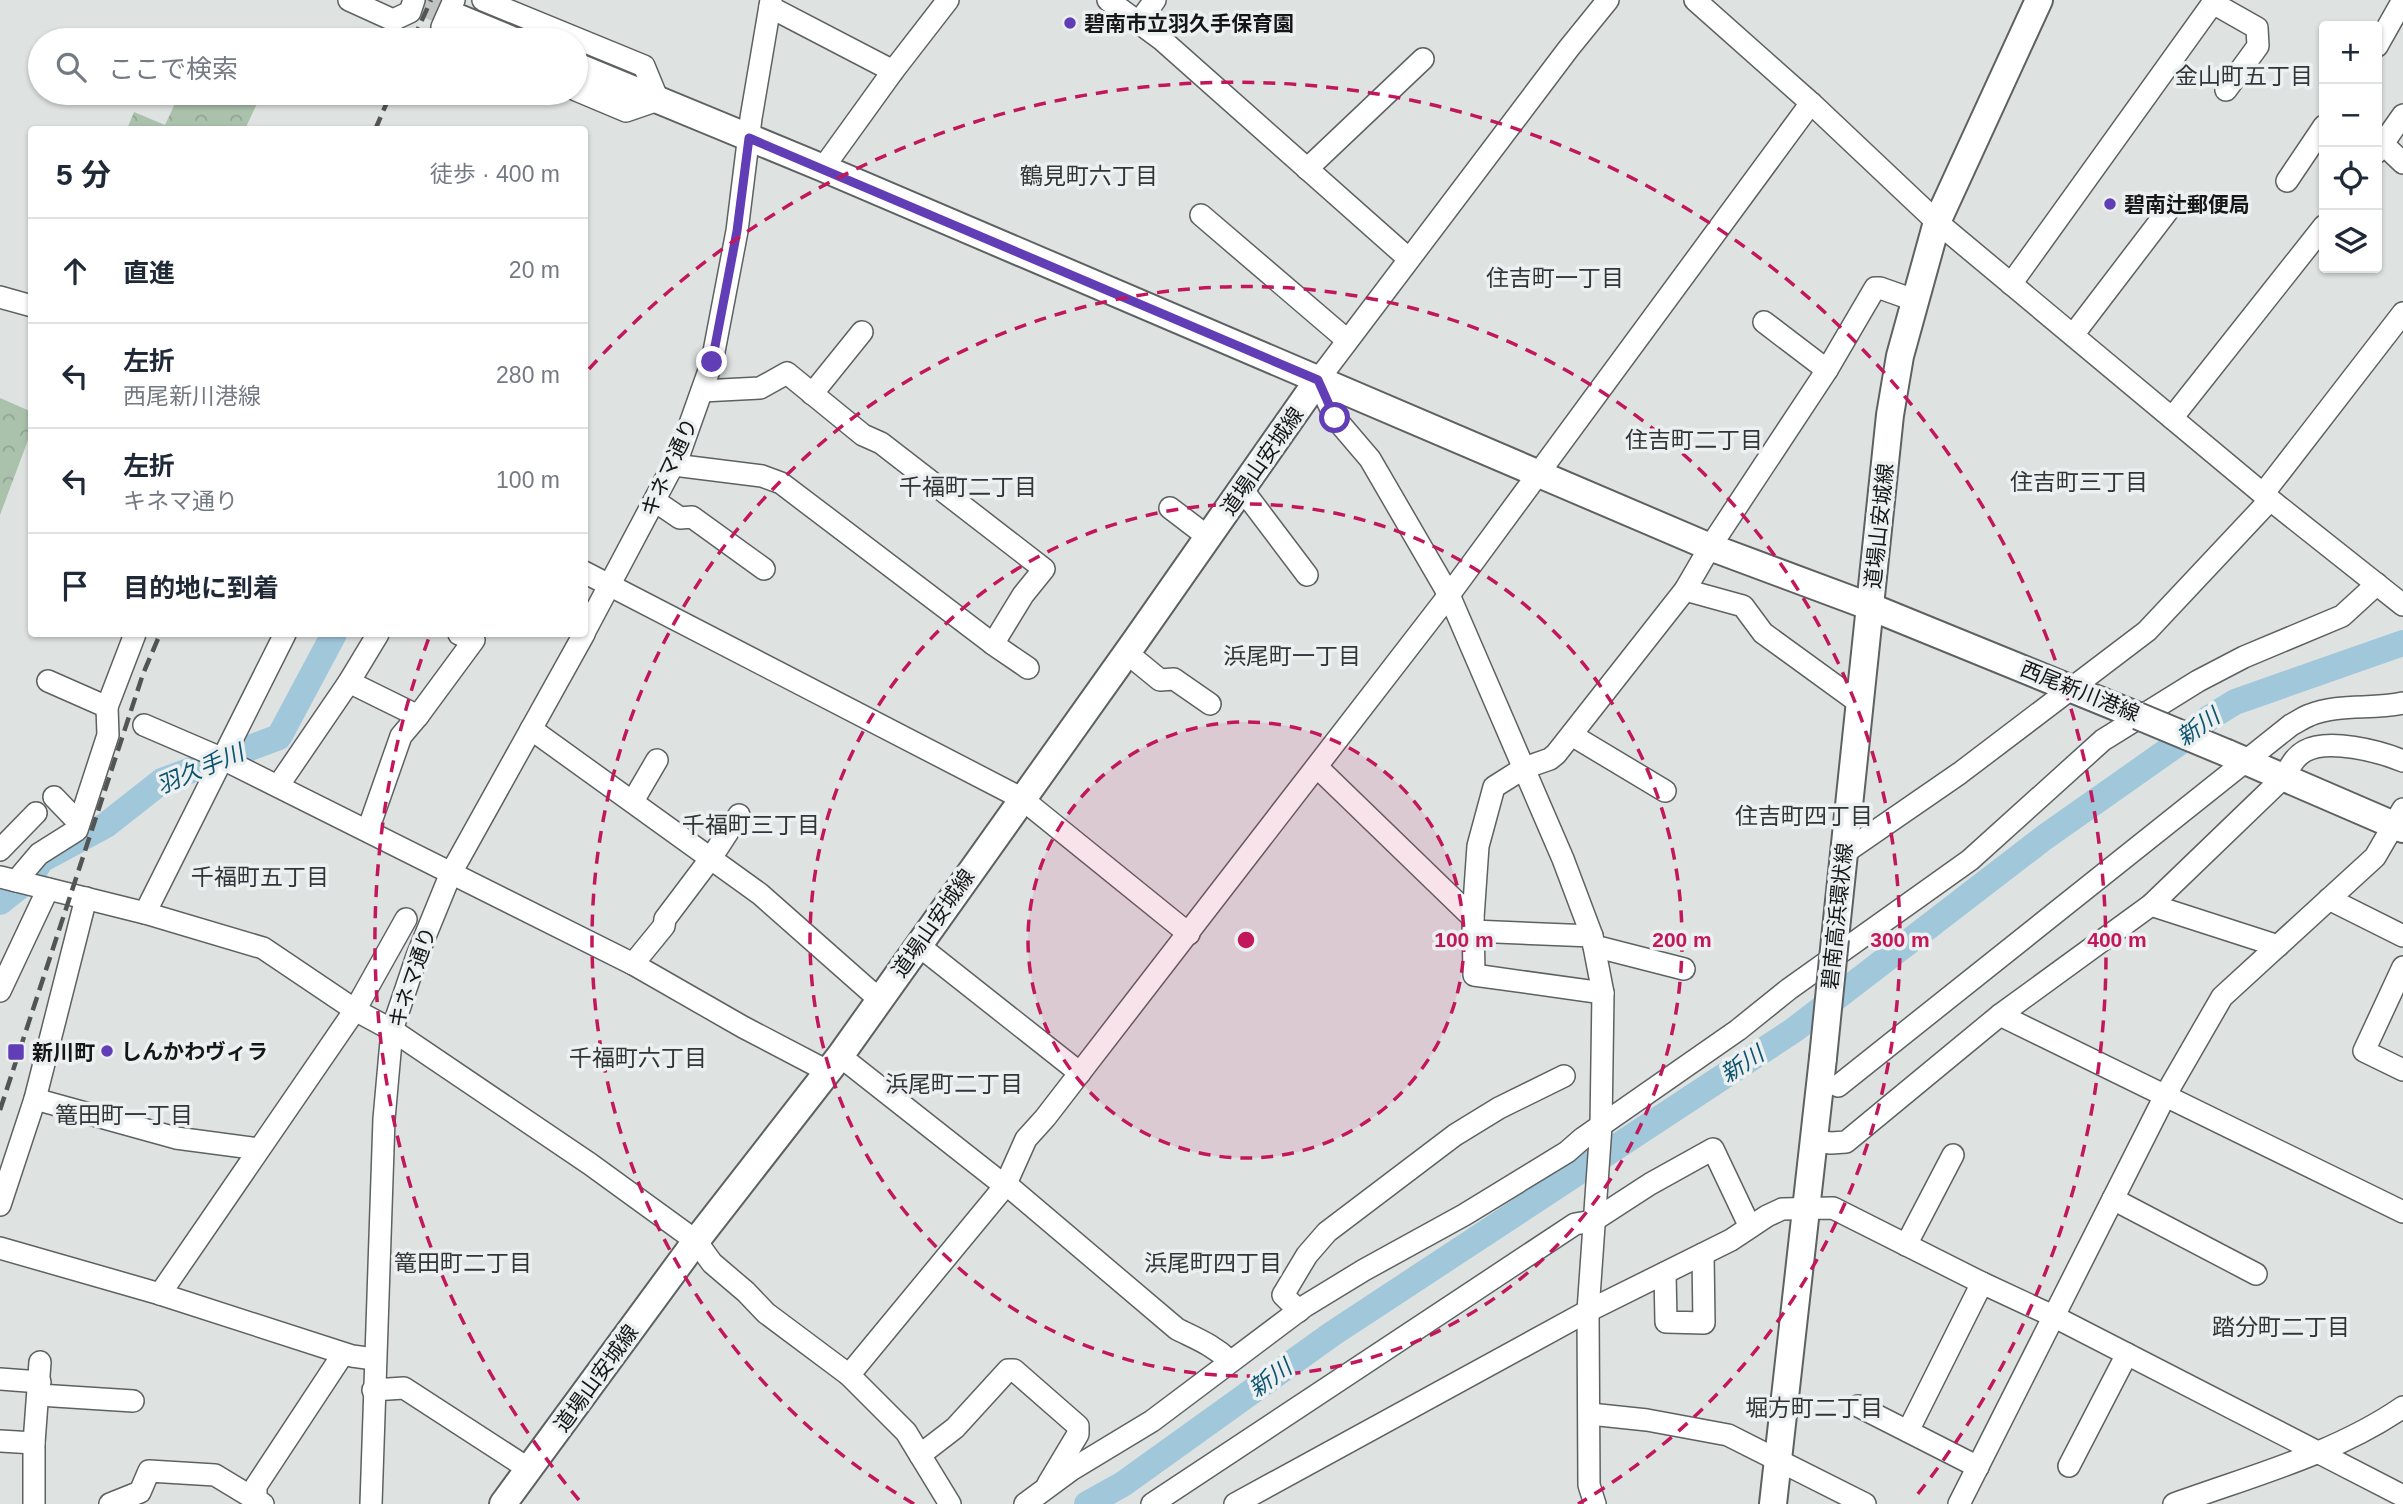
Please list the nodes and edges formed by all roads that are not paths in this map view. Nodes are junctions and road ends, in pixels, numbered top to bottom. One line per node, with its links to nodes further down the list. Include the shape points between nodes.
1 (349, 0): 2 (street, via 393,20 410,12)
2 (414, 0)
3 (484, 0): 16 (street)
4 (948, 0): 21 (street)
5 (1108, 0): 14 (street)
6 (1155, 0): 14 (street)
7 (1608, 0): 39 (street)
8 (1695, 0): 25 (street)
9 (2039, 0): 37 (main road, 道場山安城線)
10 (2403, 0): 17 (street)
11 (2214, 1): 22 (street, via 2257,28 2258,46); 40 (street)
12 (770, 4): 21 (street); 28 (street, キネマ通り)
13 (459, 20): 15 (main road)
14 (1139, 22): 33 (street)
15 (480, 28)
16 (552, 28)
17 (2382, 37)
18 (588, 43): 24 (street, via 644,66)
19 (1423, 59): 33 (street)
20 (588, 71): 24 (main road)
21 (893, 71): 32 (street)
22 (2226, 90)
23 (588, 95): 24 (street, via 625,111)
24 (658, 100): 28 (main road)
25 (1811, 103): 37 (street); 55 (street)
26 (2403, 115): 29 (street)
27 (2319, 133): 34 (street)
28 (749, 138): 32 (main road); 51 (street, キネマ通り, via 737,231 712,362)
29 (2381, 147)
30 (2382, 149): 31 (street)
31 (2403, 163)
32 (823, 169): 50 (main road)
33 (1307, 169): 39 (street)
34 (2287, 181)
35 (2173, 204): 47 (street)
36 (1200, 215): 48 (street)
37 (1937, 222): 40 (street); 42 (main road, 道場山安城線)
38 (2319, 232): 53 (street)
39 (1409, 259): 48 (street)
40 (2011, 284): 47 (street)
41 (0, 297): 43 (street)
42 (1914, 300): 49 (street, via 1875,288); 70 (main road, 道場山安城線, via 1890,415)
43 (28, 305)
44 (2403, 313): 57 (street)
45 (1764, 322): 49 (street)
46 (862, 332): 52 (street)
47 (2073, 335): 53 (street)
48 (1347, 340): 50 (street)
49 (1827, 369): 61 (street)
50 (1318, 380): 55 (main road, 道場山安城線); 56 (main road, 道場山安城線); 68 (street, via 1335,418 1370,459)
51 (702, 391): 52 (street, via 761,388 787,373); 54 (street, キネマ通り)
52 (812, 394): 77 (street, via 1044,569)
53 (2172, 418): 57 (street)
54 (674, 466): 58 (street, キネマ通り); 77 (street, via 762,476 781,483)
55 (1538, 474): 61 (main road, 道場山安城線); 68 (street)
56 (1242, 489): 60 (main road, 道場山安城線); 64 (street)
57 (2267, 497): 65 (street); 82 (street, via 2147,631)
58 (655, 501): 62 (street, via 680,518 692,517); 66 (street, キネマ通り)
59 (1170, 508): 60 (street)
60 (1209, 537): 78 (main road, 道場山安城線)
61 (1710, 547): 67 (street); 70 (main road, 道場山安城線)
62 (764, 569)
63 (588, 574): 66 (street)
64 (1307, 575)
65 (2377, 584): 69 (street); 141 (street, via 2342,616 2244,657 2103,740 1970,860 1789,989)
66 (611, 586): 71 (street, キネマ通り); 101 (street)
67 (1685, 590): 83 (street, via 1743,606 1763,633); 90 (street)
68 (1449, 595): 95 (street); 96 (street)
69 (2401, 599)
70 (1871, 607): 82 (main road, 西尾新川港線); 83 (main road, 碧南高浜環状線)
71 (588, 626)
72 (134, 637): 86 (street)
73 (284, 637): 92 (street)
74 (377, 637): 81 (street)
75 (466, 637): 87 (street, via 474,640)
76 (582, 637): 89 (street, キネマ通り)
77 (993, 644): 79 (street)
78 (1127, 653): 85 (street, via 1160,680 1174,679); 101 (main road, 道場山安城線)
79 (1028, 668)
80 (48, 681): 86 (street)
81 (349, 682): 87 (street); 98 (street)
82 (2073, 688): 91 (main road, 西尾新川港線, bridge); 109 (street)
83 (1858, 702): 109 (main road, 碧南高浜環状線)
84 (2403, 703): 91 (street, via 2311,714)
85 (1210, 704)
86 (107, 707): 106 (street, via 108,735)
87 (418, 716): 107 (street, via 401,736)
88 (144, 725): 92 (street)
89 (531, 729): 102 (street); 111 (street, キネマ通り)
90 (1575, 732): 96 (street, via 1550,759); 99 (street, via 1580,740)
91 (2236, 757): 97 (main road, 西尾新川港線); 138 (street)
92 (223, 759): 98 (street); 117 (street)
93 (657, 760): 102 (street)
94 (2403, 761): 97 (street, via 2360,749 2326,746 2295,758)
95 (1317, 767): 119 (street); 120 (street)
96 (1524, 768): 119 (street, via 1494,787 1478,846); 122 (street)
97 (2284, 777): 105 (main road, 西尾新川港線); 116 (street)
98 (278, 786): 107 (street)
99 (1665, 791)
100 (54, 797): 106 (street)
101 (1021, 799): 120 (street); 123 (main road, 道場山安城線)
102 (633, 801): 110 (street)
103 (36, 813): 108 (street)
104 (739, 815): 110 (street)
105 (2400, 821): 115 (street, via 2375,857)
106 (79, 823): 112 (street, via 77,830)
107 (368, 830): 111 (street)
108 (0, 850)
109 (1844, 853): 142 (main road, 碧南高浜環状線, bridge)
110 (711, 858): 125 (street); 130 (street, via 760,894)
111 (451, 873): 125 (street); 133 (street, キネマ通り)
112 (8, 879): 113 (street)
113 (48, 889): 114 (street); 128 (street)
114 (86, 898): 117 (street); 140 (street)
115 (2329, 899): 121 (street); 124 (street)
116 (2151, 905): 124 (street); 132 (street)
117 (145, 913): 131 (street, via 263,948)
118 (406, 919): 131 (street, キネマ通り)
119 (1474, 925): 122 (street); 129 (street, via 1474,975)
120 (1189, 934): 136 (street)
121 (2403, 936)
122 (1593, 941): 127 (street); 129 (street)
123 (918, 945): 130 (main road, 道場山安城線); 136 (street)
124 (2278, 946): 139 (street, via 2222,997)
125 (634, 964): 134 (street, via 743,1027)
126 (2403, 967): 135 (street, via 2364,1051)
127 (1684, 969)
128 (0, 992)
129 (1603, 993): 141 (street)
130 (880, 1000): 134 (main road, 道場山安城線)
131 (355, 1010): 133 (street); 143 (street, キネマ通り)
132 (2000, 1014): 139 (street); 142 (street, via 1846,1142)
133 (392, 1030): 152 (street); 165 (street, キネマ通り)
134 (834, 1063): 145 (street); 152 (main road, 道場山安城線)
135 (2403, 1070)
136 (1080, 1073): 145 (street, via 1026,1139)
137 (1564, 1076): 160 (street, via 1455,1135 1327,1232 1283,1295)
138 (1838, 1086)
139 (2166, 1094): 146 (street); 149 (street)
140 (35, 1099): 143 (street, via 176,1138); 147 (street)
141 (1600, 1134): 150 (street); 160 (street, via 1583,1138 1533,1173)
142 (1813, 1141): 148 (main road, 碧南高浜環状線)
143 (259, 1149): 159 (street, キネマ通り)
144 (1953, 1155): 153 (street)
145 (1005, 1185): 166 (street, via 1177,1329 1196,1336); 167 (street)
146 (2113, 1199): 157 (street); 162 (street)
147 (0, 1205)
148 (1804, 1208): 151 (street, via 1782,1209); 153 (street, via 1833,1208); 180 (main road, 碧南高浜環状線)
149 (2403, 1212)
150 (1594, 1217): 151 (street, via 1713,1149); 161 (street); 193 (street, via 1575,1224)
151 (1750, 1227): 155 (street)
152 (696, 1241): 167 (street, via 712,1263 766,1313); 183 (main road, 道場山安城線)
153 (1906, 1245): 158 (street)
154 (0, 1248): 159 (street)
155 (1703, 1254): 156 (street); 156 (street, via 1704,1323 1666,1322)
156 (1665, 1273): 161 (street)
157 (2256, 1274)
158 (1982, 1283): 162 (street); 175 (street)
159 (160, 1294): 163 (street)
160 (1300, 1311): 166 (street)
161 (1588, 1311): 174 (street); 194 (street)
162 (2053, 1316): 164 (street); 182 (street)
163 (343, 1354): 165 (street); 186 (street, via 256,1486)
164 (2127, 1354): 178 (street); 181 (street)
165 (374, 1359): 170 (street, キネマ通り)
166 (1230, 1361): 184 (street, via 1152,1421)
167 (849, 1375): 179 (street, via 906,1432)
168 (0, 1380): 169 (street)
169 (40, 1380): 171 (street); 177 (street)
170 (373, 1390): 183 (street, via 404,1388); 189 (street, キネマ通り)
171 (132, 1401)
172 (1858, 1406): 175 (street)
173 (2403, 1407): 178 (street)
174 (1590, 1414): 180 (street, via 1728,1434); 195 (street, via 1589,1485)
175 (1908, 1431): 182 (street)
176 (0, 1441): 177 (street)
177 (34, 1443): 187 (street)
178 (2317, 1453): 185 (street); 199 (street)
179 (920, 1455): 184 (street, via 955,1428 1008,1370 1014,1370 1079,1426); 191 (street)
180 (1777, 1461): 196 (main road, 碧南高浜環状線); 197 (street)
181 (2069, 1466)
182 (1978, 1467): 198 (street)
183 (529, 1469): 190 (main road, 道場山安城線)
184 (1048, 1488): 192 (street)
185 (2402, 1500)
186 (260, 1502): 188 (street, via 215,1475 149,1471 140,1492)
187 (33, 1504)
188 (110, 1504)
189 (370, 1504)
190 (503, 1504)
191 (950, 1504)
192 (1025, 1504)
193 (1152, 1504)
194 (1235, 1504)
195 (1595, 1504)
196 (1773, 1504)
197 (1865, 1504)
198 (1959, 1504)
199 (2174, 1504)

